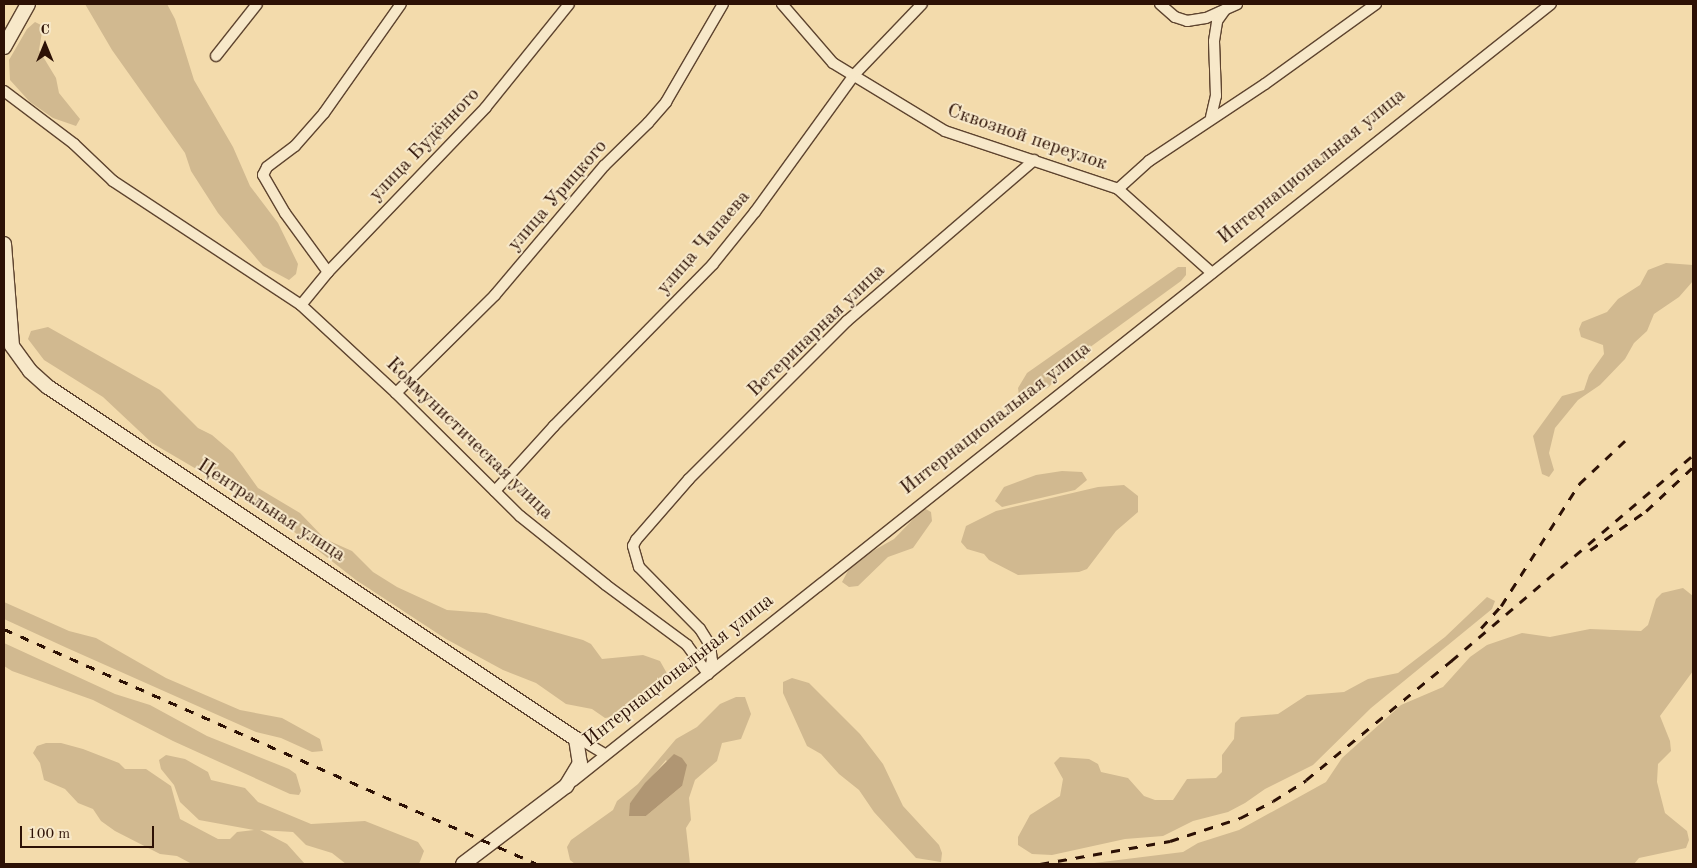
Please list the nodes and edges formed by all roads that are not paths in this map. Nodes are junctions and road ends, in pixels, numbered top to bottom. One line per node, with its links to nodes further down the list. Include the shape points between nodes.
1 (28, 4): 13 (street)
2 (257, 4): 14 (street)
3 (401, 4): 21 (street, via 324,113 295,146 267,167 264,175 285,213)
4 (569, 4): 21 (street, улица Будённого, via 486,107)
5 (723, 4): 24 (street, улица Урицкого, via 654,116 604,166 495,296)
6 (782, 4): 15 (street, Сквозной переулок, via 832,63)
7 (922, 4): 15 (street, улица Чапаева)
8 (1160, 4): 12 (street, via 1175,17 1186,21 1206,18)
9 (1237, 4): 12 (street)
10 (1376, 4): 17 (street, via 1265,84)
11 (1552, 4): 22 (street, Интернациональная улица)
12 (1225, 10): 17 (street, via 1214,35 1216,96)
13 (4, 47)
14 (216, 56)
15 (854, 75): 18 (street, Сквозной переулок, via 945,131); 25 (street, улица Чапаева, via 756,212 712,264)
16 (4, 91): 23 (street, Коммунистическая улица, via 74,144 113,181)
17 (1211, 118): 19 (street, via 1149,161)
18 (1034, 160): 19 (street, Сквозной переулок); 26 (street, Ветеринарная улица, via 848,321 689,479 636,540 633,546 639,567 700,629 710,645 712,661)
19 (1118, 189): 22 (street, Сквозной переулок)
20 (4, 244): 27 (street, Центральная улица, via 12,346 30,371 72,403)
21 (328, 272): 23 (street, улица Будённого)
22 (1212, 273): 26 (street, Интернациональная улица)
23 (300, 305): 24 (street, Коммунистическая улица)
24 (396, 393): 25 (street, Коммунистическая улица)
25 (495, 491): 26 (street, Коммунистическая улица, via 556,546 687,645)
26 (708, 674): 28 (street, Интернациональная улица)
27 (573, 735): 28 (street, Центральная улица); 29 (street, via 580,758 576,773)
28 (605, 754): 29 (street, Интернациональная улица)
29 (566, 786): 30 (street, Интернациональная улица)
30 (464, 864)

